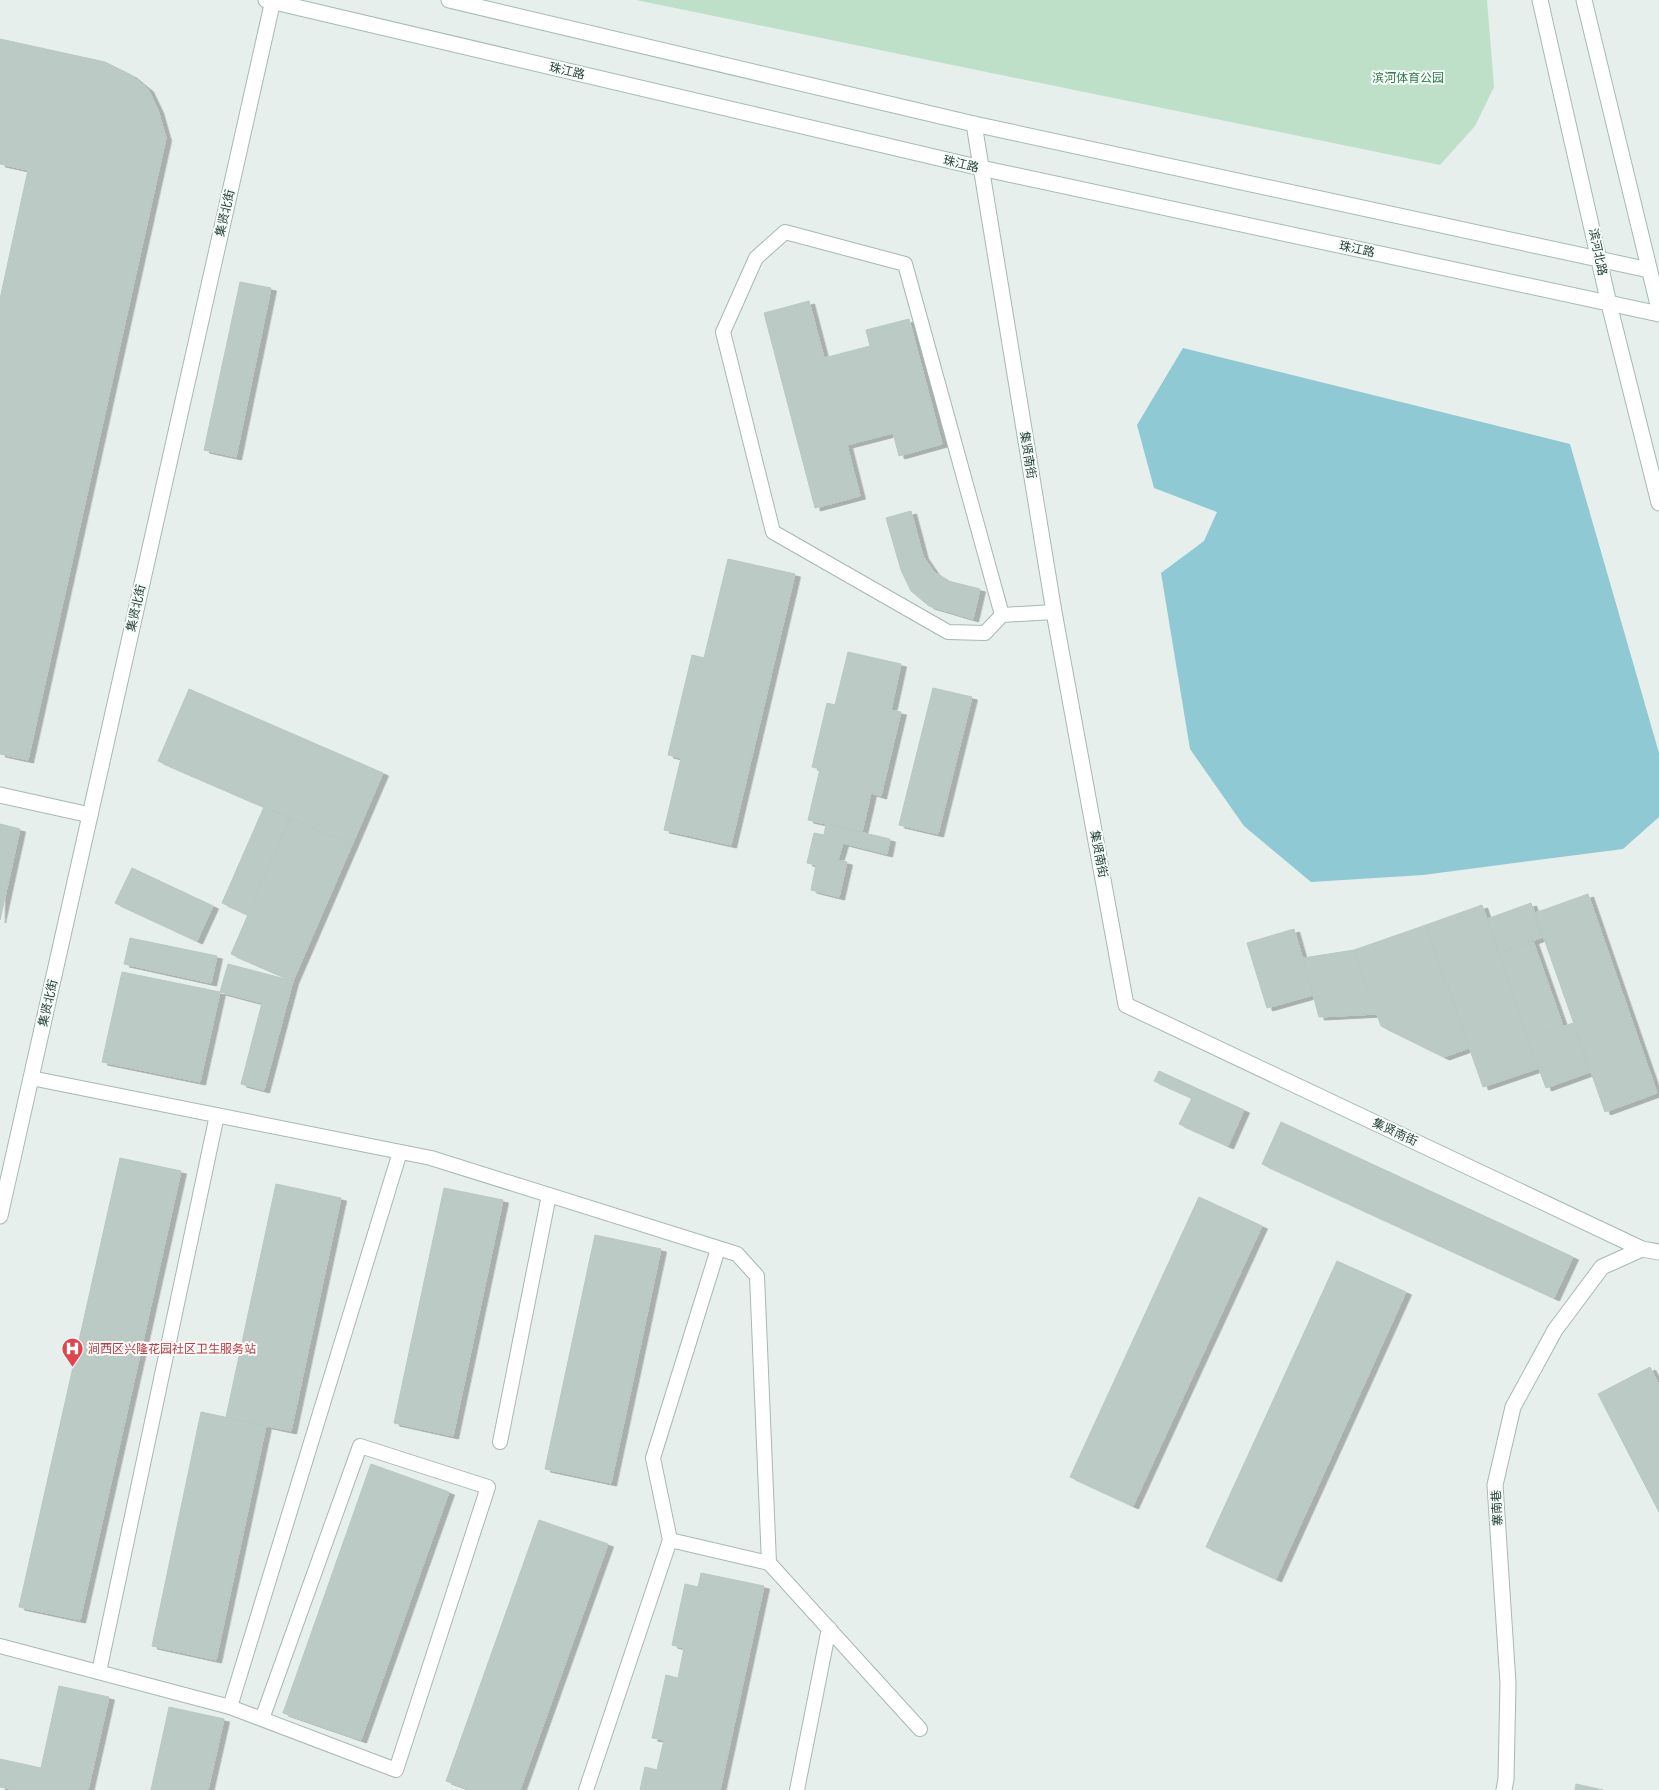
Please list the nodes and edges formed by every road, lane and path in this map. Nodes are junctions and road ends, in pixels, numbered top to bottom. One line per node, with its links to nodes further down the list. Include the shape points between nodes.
1 (270, 0): 6 (main road, 珠江路); 16 (main road, 集贤北街)
2 (449, 0): 5 (main road)
3 (1540, 0): 7 (main road, 滨河北路)
4 (1584, 0): 8 (main road)
5 (974, 124): 6 (main road, 集贤南街); 7 (main road)
6 (981, 168): 9 (main road, 珠江路); 13 (main road, 集贤南街)
7 (1600, 259): 8 (main road); 9 (main road, 滨河北路)
8 (1649, 270): 10 (main road)
9 (1609, 304): 11 (main road, 珠江路); 12 (main road, 滨河北路)
10 (1659, 309)
11 (1659, 314)
12 (1659, 503)
13 (1054, 612): 14 (lane); 23 (main road, 集贤南街, via 1126,1005)
14 (1002, 615): 14 (lane, via 905,264 785,232 756,258 723,332 772,532 948,632 986,633)
15 (0, 795): 16 (main road)
16 (90, 815): 17 (main road, 集贤北街)
17 (31, 1078): 18 (lane); 21 (main road, 集贤北街)
18 (217, 1115): 19 (lane); 30 (lane)
19 (400, 1152): 20 (lane, via 431,1158); 31 (lane)
20 (549, 1196): 22 (lane); 25 (lane)
21 (0, 1216)
22 (718, 1249): 26 (lane, via 652,1458); 27 (lane, via 737,1254 757,1276)
23 (1642, 1249): 24 (main road, 集贤南街); 36 (main road, 寨南巷, via 1602,1267 1556,1330 1513,1407 1496,1485 1508,1683)
24 (1659, 1252)
25 (500, 1442)
26 (670, 1540): 27 (lane); 34 (lane)
27 (769, 1563): 28 (lane)
28 (829, 1628): 33 (lane); 35 (lane)
29 (0, 1646): 30 (lane)
30 (99, 1672): 31 (lane)
31 (230, 1706): 32 (lane)
32 (262, 1719): 32 (lane, via 396,1770 488,1487 360,1446)
33 (920, 1729)
34 (586, 1790)
35 (797, 1790)
36 (1504, 1790)

